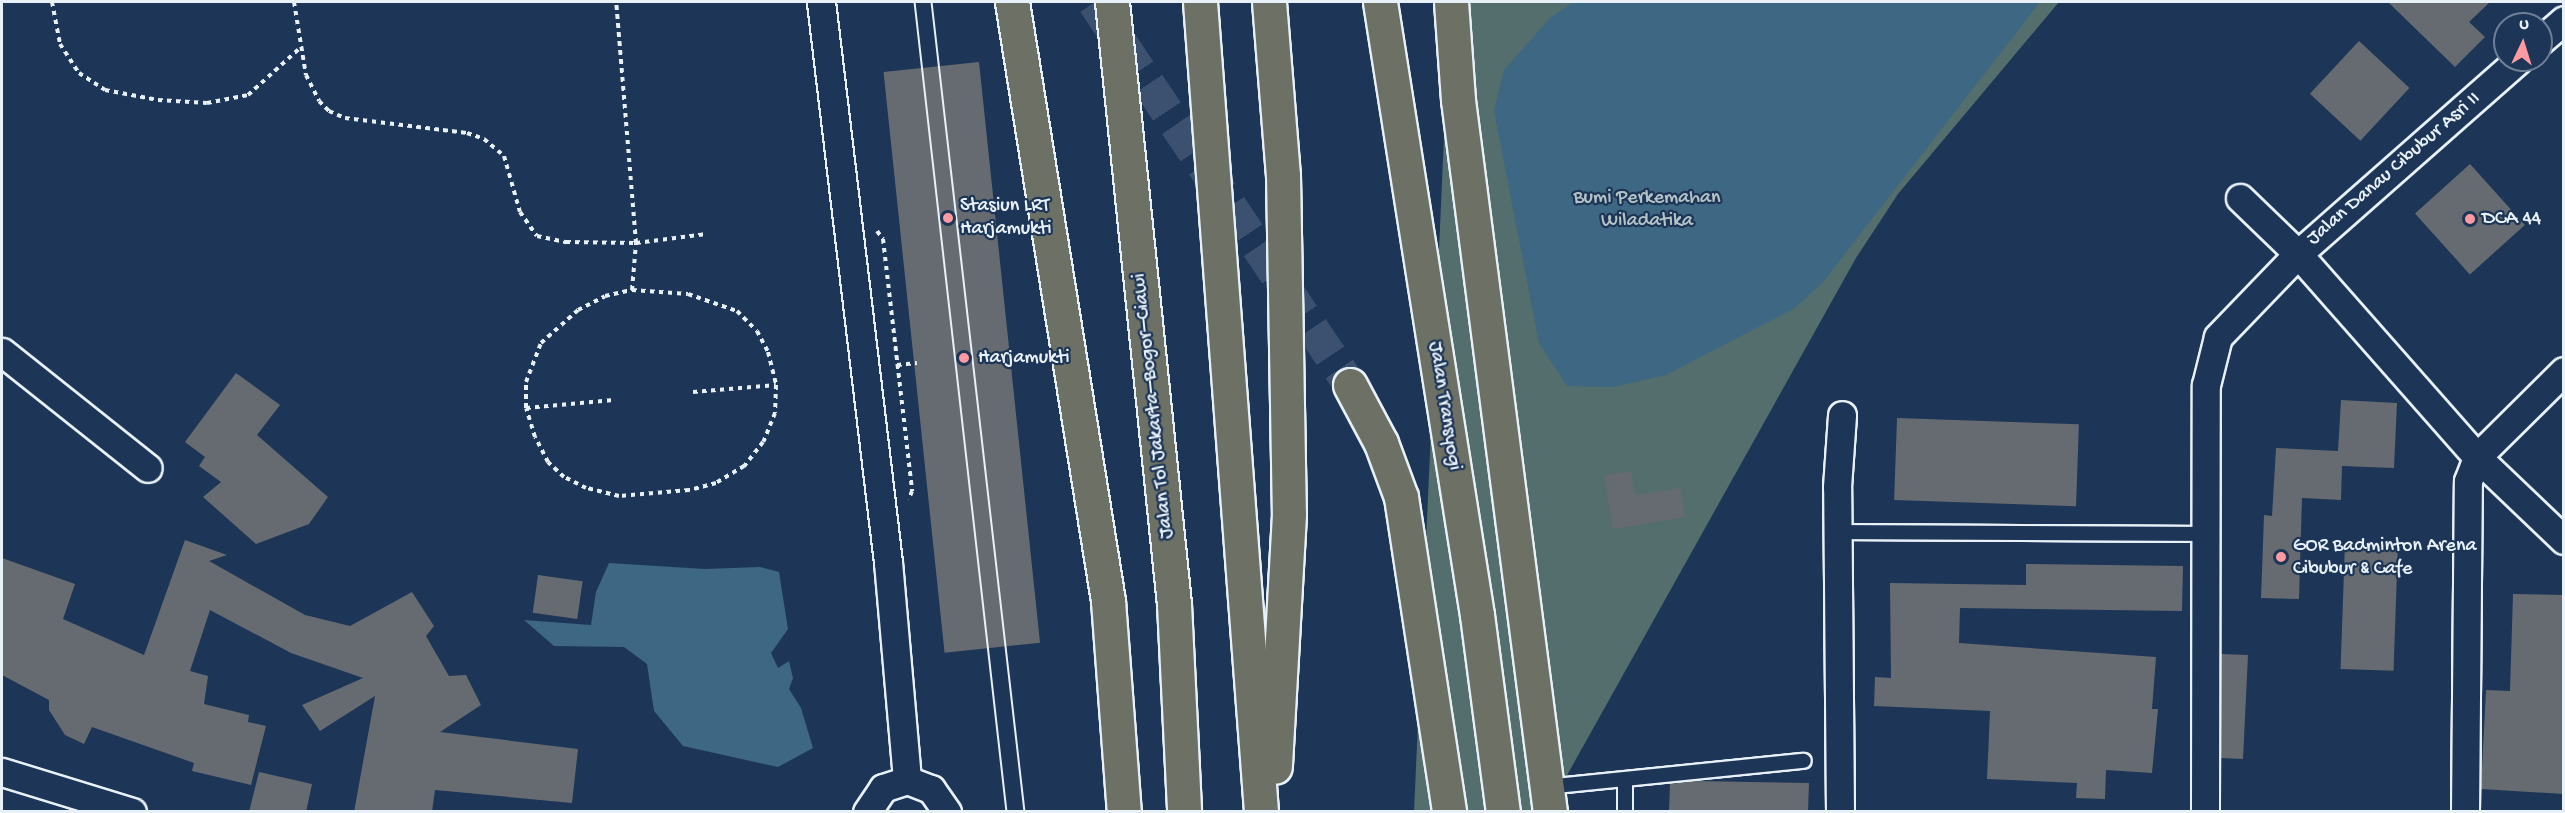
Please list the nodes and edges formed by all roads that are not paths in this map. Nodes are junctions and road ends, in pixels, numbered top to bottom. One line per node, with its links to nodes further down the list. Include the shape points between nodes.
1 (820, 2): 25 (street, via 888,562)
2 (1012, 2): 30 (highway, via 1108,601)
3 (1112, 2): 31 (highway, Jalan Tol Jakarta–Bogor–Ciawi, via 1174,604)
4 (1200, 2): 32 (highway)
5 (1269, 2): 33 (highway, via 1283,175 1289,514)
6 (1380, 2): 21 (highway, Jalan Transyogi)
7 (1451, 2): 20 (highway, via 1458,100)
8 (2504, 72): 10 (street, Jalan Danau Cibubur Asri II)
9 (2240, 198): 10 (street)
10 (2298, 254): 15 (street); 18 (street, Jalan Danau Cibubur Asri II, via 2218,337 2206,385)
11 (2, 352): 16 (street)
12 (2564, 371): 15 (street)
13 (1350, 385): 34 (highway, via 1382,443 1401,497)
14 (1842, 415): 17 (street)
15 (2477, 457): 19 (street); 39 (street, via 2469,481)
16 (148, 468)
17 (1838, 532): 18 (lane); 37 (street)
18 (2206, 534): 38 (street, Jalan Danau Cibubur Asri II)
19 (2564, 540)
20 (1523, 607): 21 (highway); 26 (highway)
21 (1477, 615): 35 (highway, Jalan Transyogi)
22 (1804, 761): 24 (lane)
23 (2, 772): 27 (street)
24 (1625, 779): 26 (lane); 36 (lane)
25 (907, 780): 28 (street, via 882,788); 29 (street, via 931,789)
26 (1548, 799)
27 (132, 812)
28 (867, 812)
29 (947, 812)
30 (1124, 812)
31 (1184, 812)
32 (1261, 812)
33 (1272, 812)
34 (1449, 812)
35 (1503, 812)
36 (1625, 812)
37 (1840, 812)
38 (2205, 812)
39 (2465, 812)

